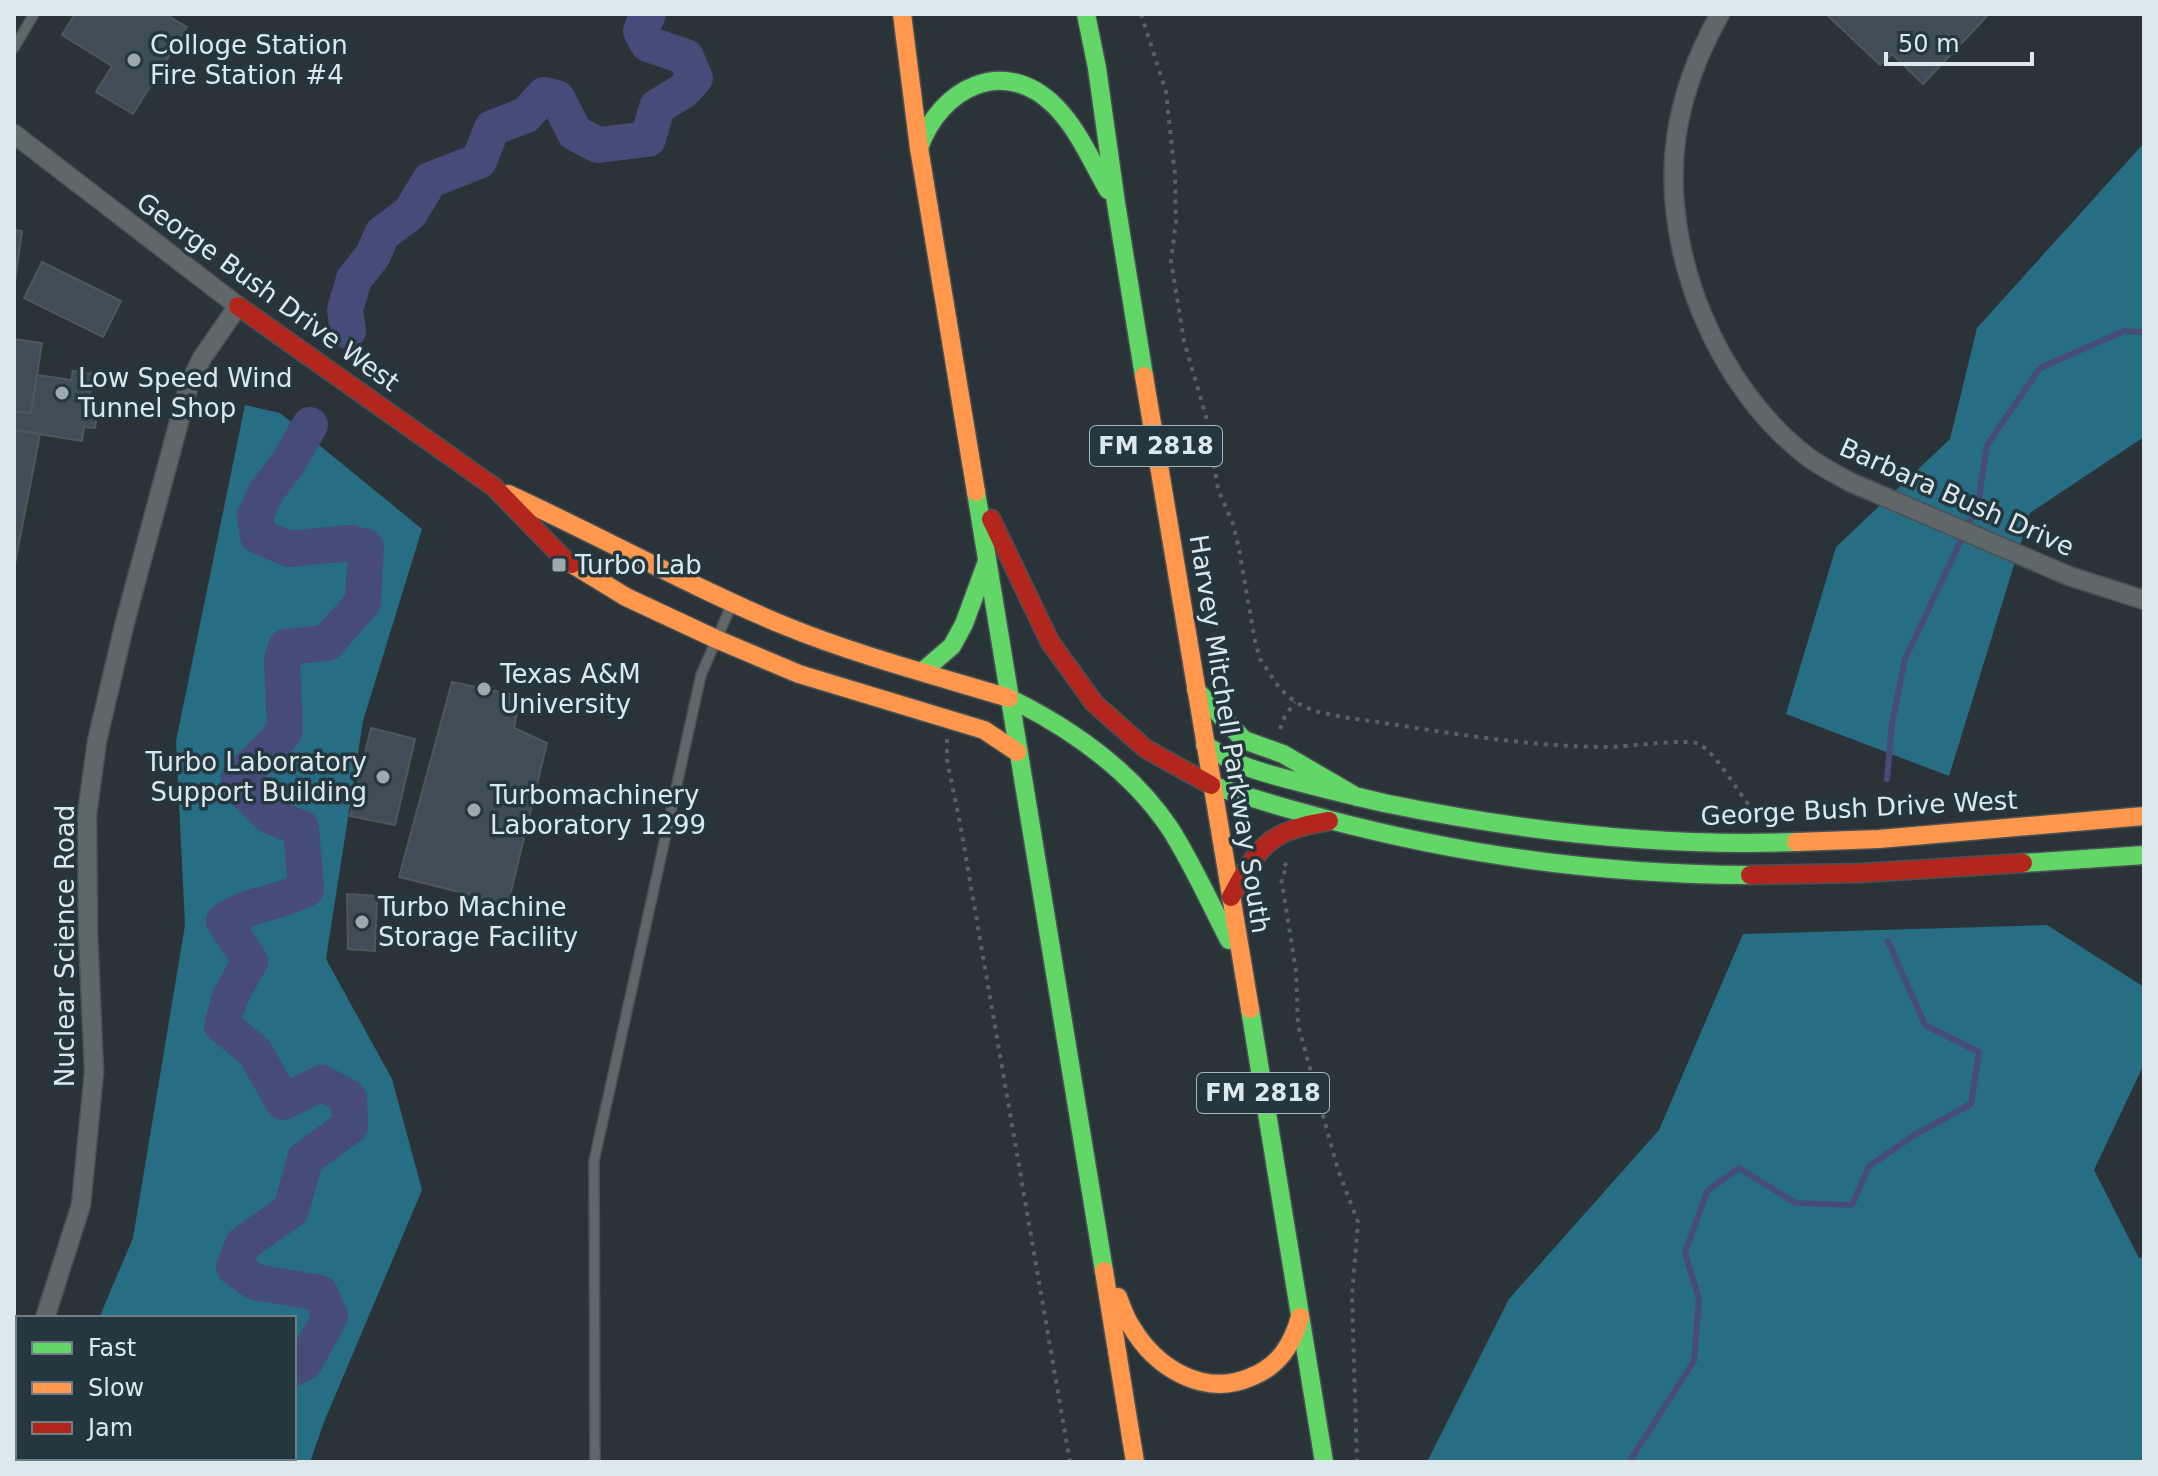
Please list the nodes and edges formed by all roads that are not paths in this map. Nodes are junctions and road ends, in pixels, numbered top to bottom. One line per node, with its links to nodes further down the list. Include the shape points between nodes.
1 (34, 14): 5 (lane)
2 (902, 14): 7 (main road)
3 (1086, 14): 8 (main road, Harvey Mitchell Parkway South / FM 2818)
4 (1720, 14): 13 (street, Barbara Bush Drive, via 1687,86 1676,142 1675,208 1696,298 1736,378 1782,434 1850,482 2035,562)
5 (14, 48)
6 (14, 134): 9 (street, George Bush Drive West)
7 (919, 148): 8 (main road, via 936,113 958,94 986,81 1016,83 1040,94 1063,114); 10 (main road)
8 (1116, 203): 17 (main road, Harvey Mitchell Parkway South / FM 2818)
9 (238, 306): 11 (main road, George Bush Drive West); 29 (street, Nuclear Science Road, via 189,385 97,741 87,814 94,1072 81,1205)
10 (974, 484): 12 (main road); 21 (main road, via 1050,642 1094,703 1146,749)
11 (494, 487): 14 (main road, George Bush Drive West); 15 (main road, George Bush Drive West, via 564,559 626,597)
12 (987, 561): 16 (main road, via 952,646); 18 (main road)
13 (2144, 600)
14 (732, 603): 15 (lane); 16 (main road, George Bush Drive West, via 821,639)
15 (716, 639): 20 (main road, George Bush Drive West, via 799,674 984,730); 31 (lane, via 701,675 594,1161)
16 (923, 671): 18 (main road, George Bush Drive West)
17 (1196, 690): 19 (main road, Harvey Mitchell Parkway South / FM 2818); 22 (main road, via 1244,740 1283,754)
18 (1009, 698): 20 (main road); 27 (main road, George Bush Drive West, via 1058,723 1098,753 1161,816)
19 (1205, 745): 21 (main road, Harvey Mitchell Parkway South / FM 2818); 22 (main road, George Bush Drive West, via 1236,763)
20 (1017, 752): 28 (main road)
21 (1211, 785): 24 (main road); 26 (main road, Harvey Mitchell Parkway South / FM 2818)
22 (1357, 797): 23 (main road, George Bush Drive West, via 1584,836 1742,844 1879,839)
23 (2144, 816)
24 (1329, 821): 25 (main road, via 1506,857 1636,872 1872,873); 26 (main road, via 1291,829 1268,843)
25 (2144, 855)
26 (1231, 897): 27 (main road, Harvey Mitchell Parkway South / FM 2818)
27 (1243, 968): 30 (main road, Harvey Mitchell Parkway South / FM 2818)
28 (1102, 1259): 30 (main road, via 1133,1330 1167,1366 1190,1380 1219,1385 1261,1373 1291,1345); 32 (main road)
29 (46, 1316)
30 (1300, 1317): 33 (main road, Harvey Mitchell Parkway South / FM 2818)
31 (595, 1462)
32 (1135, 1462)
33 (1324, 1462)

